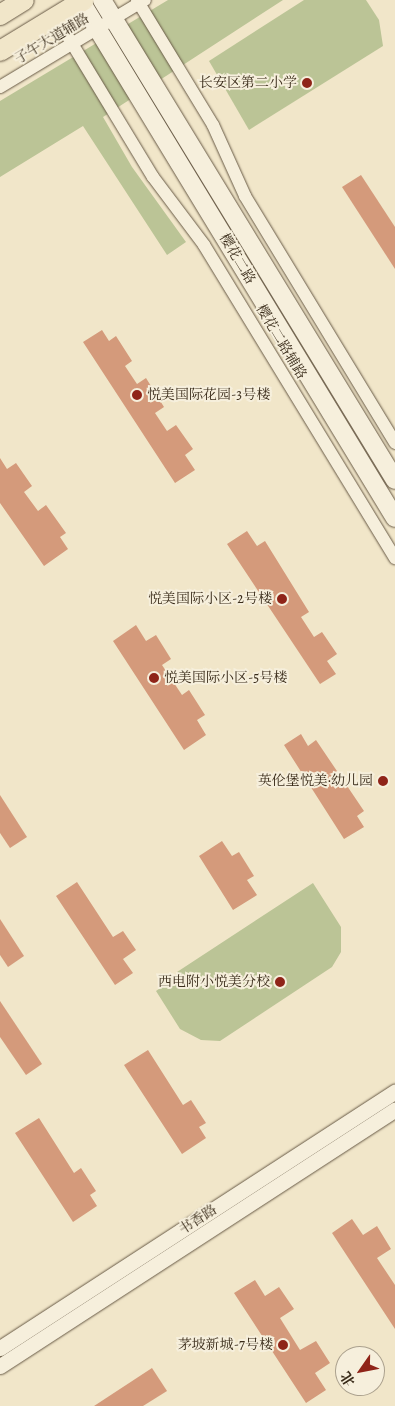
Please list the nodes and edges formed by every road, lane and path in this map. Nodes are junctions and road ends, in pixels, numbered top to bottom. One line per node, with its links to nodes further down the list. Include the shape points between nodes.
1 (24, 0): 5 (main road)
2 (102, 0): 7 (main road, 樱花二路)
3 (82, 1): 6 (main road); 8 (main road, 樱花二路)
4 (140, 1): 7 (street, 子午大道辅路); 12 (street, via 213,125 245,196)
5 (0, 14)
6 (56, 17): 9 (street, 樱花二路辅路); 10 (main road)
7 (114, 19): 8 (street, 子午大道辅路); 13 (main road, 樱花二路)
8 (96, 29): 9 (street, 子午大道辅路); 14 (main road, 樱花二路)
9 (72, 43): 11 (street, 子午大道辅路); 15 (street, 樱花二路辅路, via 153,177 204,244)
10 (0, 51)
11 (0, 88)
12 (395, 443)
13 (395, 480)
14 (395, 518)
15 (395, 558)
16 (395, 1090): 18 (street, 书香路)
17 (395, 1109): 19 (street, 书香路)
18 (0, 1348)
19 (0, 1366)

